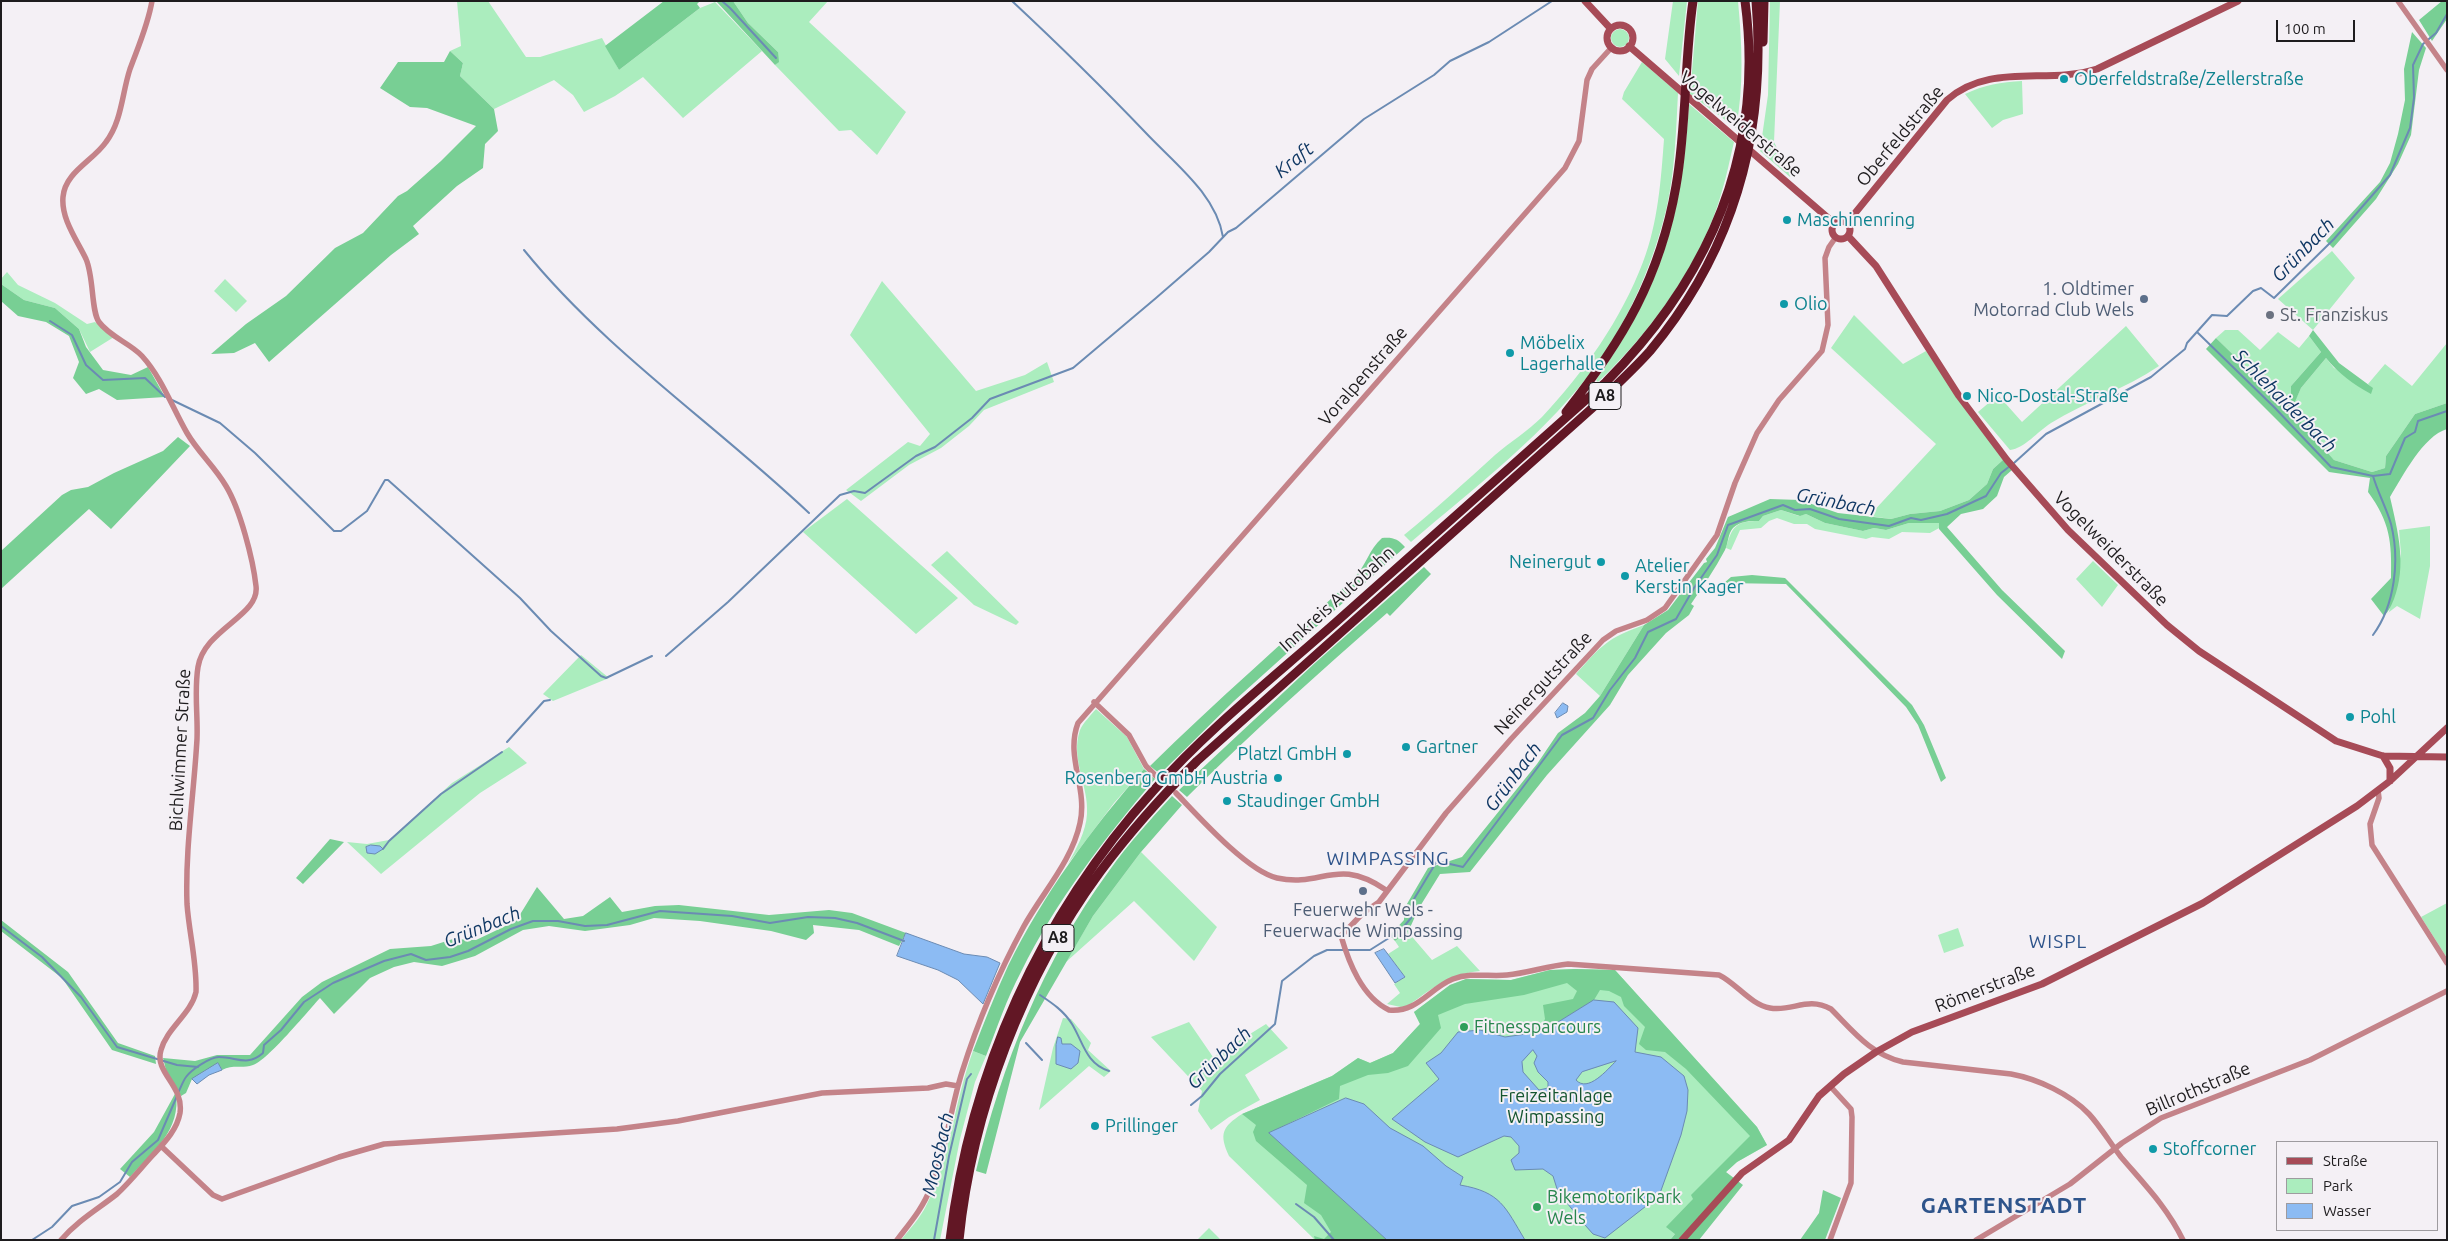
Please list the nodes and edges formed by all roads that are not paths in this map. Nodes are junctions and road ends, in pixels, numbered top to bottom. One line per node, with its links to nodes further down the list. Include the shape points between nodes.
1 (152, 1): 35 (street, Bichlwimmer Straße, via 115,127 100,150 67,183 63,203 69,225 90,270 98,321 144,358 187,433 226,485 254,571 257,592 245,612 213,638 198,663 187,900 196,992 192,1003 167,1037 160,1060 180,1100 177,1122)
2 (1585, 1): 9 (main road)
3 (1693, 1): 18 (highway, via 1677,186 1660,252 1632,318 1613,349)
4 (1744, 1): 18 (highway, Innkreis Autobahn / A8, via 1748,63 1743,132 1719,218 1676,300 1628,359)
5 (1756, 1): 13 (highway, Innkreis Autobahn / A8)
6 (1764, 1): 13 (highway)
7 (2238, 1): 14 (main road, Oberfeldstraße, via 2097,69 2072,74 1992,78 1967,86 1947,100)
8 (2398, 1): 12 (street)
9 (1611, 29): 10 (main road, via 1618,25 1628,28 1632,35); 11 (main road, via 1607,40)
10 (1629, 46): 11 (main road, via 1623,50); 15 (main road, Vogelweiderstraße)
11 (1612, 48): 20 (street, Voralpenstraße, via 1592,69 1587,80 1579,141 1571,160 1560,174)
12 (2447, 70)
13 (1758, 74): 19 (highway, Innkreis Autobahn / A8, via 1752,136 1734,205 1710,262 1683,306 1649,351 1599,402)
14 (1847, 223): 15 (main road, via 1839,221); 16 (main road, via 1850,228)
15 (1835, 224): 17 (main road, via 1832,230)
16 (1848, 236): 17 (main road); 22 (main road, Vogelweiderstraße, via 1876,266 1955,389 2008,461 2068,530 2153,613 2199,651 2326,735)
17 (1836, 237): 29 (street, Neinergutstraße, via 1825,258 1828,325 1822,351 1779,400 1757,433 1735,483 1722,524 1702,558 1665,608 1647,620 1616,632 1593,650 1489,763)
18 (1552, 430): 19 (highway, Innkreis Autobahn / A8)
19 (1418, 556): 25 (highway, Innkreis Autobahn / A8); 27 (highway, Innkreis Autobahn / A8, via 1252,710)
20 (1094, 702): 25 (street, via 1129,736 1146,766); 33 (street, Voralpenstraße, via 1074,732 1072,754 1081,788 1082,813 1072,850 1007,959 983,1014)
21 (2447, 728): 24 (main road, Römerstraße)
22 (2383, 756): 24 (main road, Vogelweiderstraße); 26 (main road, via 2390,768)
23 (2447, 757): 24 (main road, Vogelweiderstraße)
24 (2412, 758): 26 (main road, Römerstraße)
25 (1160, 779): 37 (highway, Innkreis Autobahn / A8, via 1091,868 1034,961 986,1072 965,1147)
26 (2390, 781): 28 (main road, Römerstraße)
27 (1172, 790): 29 (street, via 1232,849 1266,874 1296,879 1346,872 1373,881); 42 (highway, Innkreis Autobahn / A8, via 1099,874 1043,965 1021,1011 984,1114 971,1166)
28 (2378, 790): 30 (street, via 2379,798 2370,824 2372,845); 32 (main road, Römerstraße, via 2345,814 2174,919 2042,984 1912,1032)
29 (1386, 890): 32 (street, Neinergutstraße, via 1378,902 1341,936 1363,986 1389,1010 1410,1008 1454,979 1514,974 1551,966 1719,975 1731,980 1763,1006 1781,1009 1804,1003 1823,1004)
30 (2447, 963)
31 (2447, 991): 36 (street, Billrothstraße, via 2310,1060 2161,1118)
32 (1876, 1052): 34 (main road, Römerstraße); 36 (street, via 1887,1059 1903,1062 2028,1078 2058,1092 2087,1112)
33 (958, 1086): 35 (street, via 946,1084 928,1088 822,1093 678,1121 618,1129 384,1144 222,1199 213,1195); 39 (street, Voralpenstraße, via 930,1189)
34 (1830, 1086): 43 (main road, Römerstraße, via 1819,1096 1789,1140 1742,1173); 44 (street, via 1851,1110 1852,1116 1851,1182)
35 (161, 1146): 38 (street, Bichlwimmer Straße, via 117,1194 81,1220)
36 (2115, 1149): 45 (street, Billrothstraße, via 2070,1184); 46 (street, via 2161,1202)
37 (953, 1209): 40 (highway); 41 (highway, Innkreis Autobahn / A8)
38 (61, 1240)
39 (897, 1240)
40 (943, 1240)
41 (950, 1240)
42 (959, 1240)
43 (1682, 1240)
44 (1830, 1240)
45 (1976, 1240)
46 (2183, 1240)

